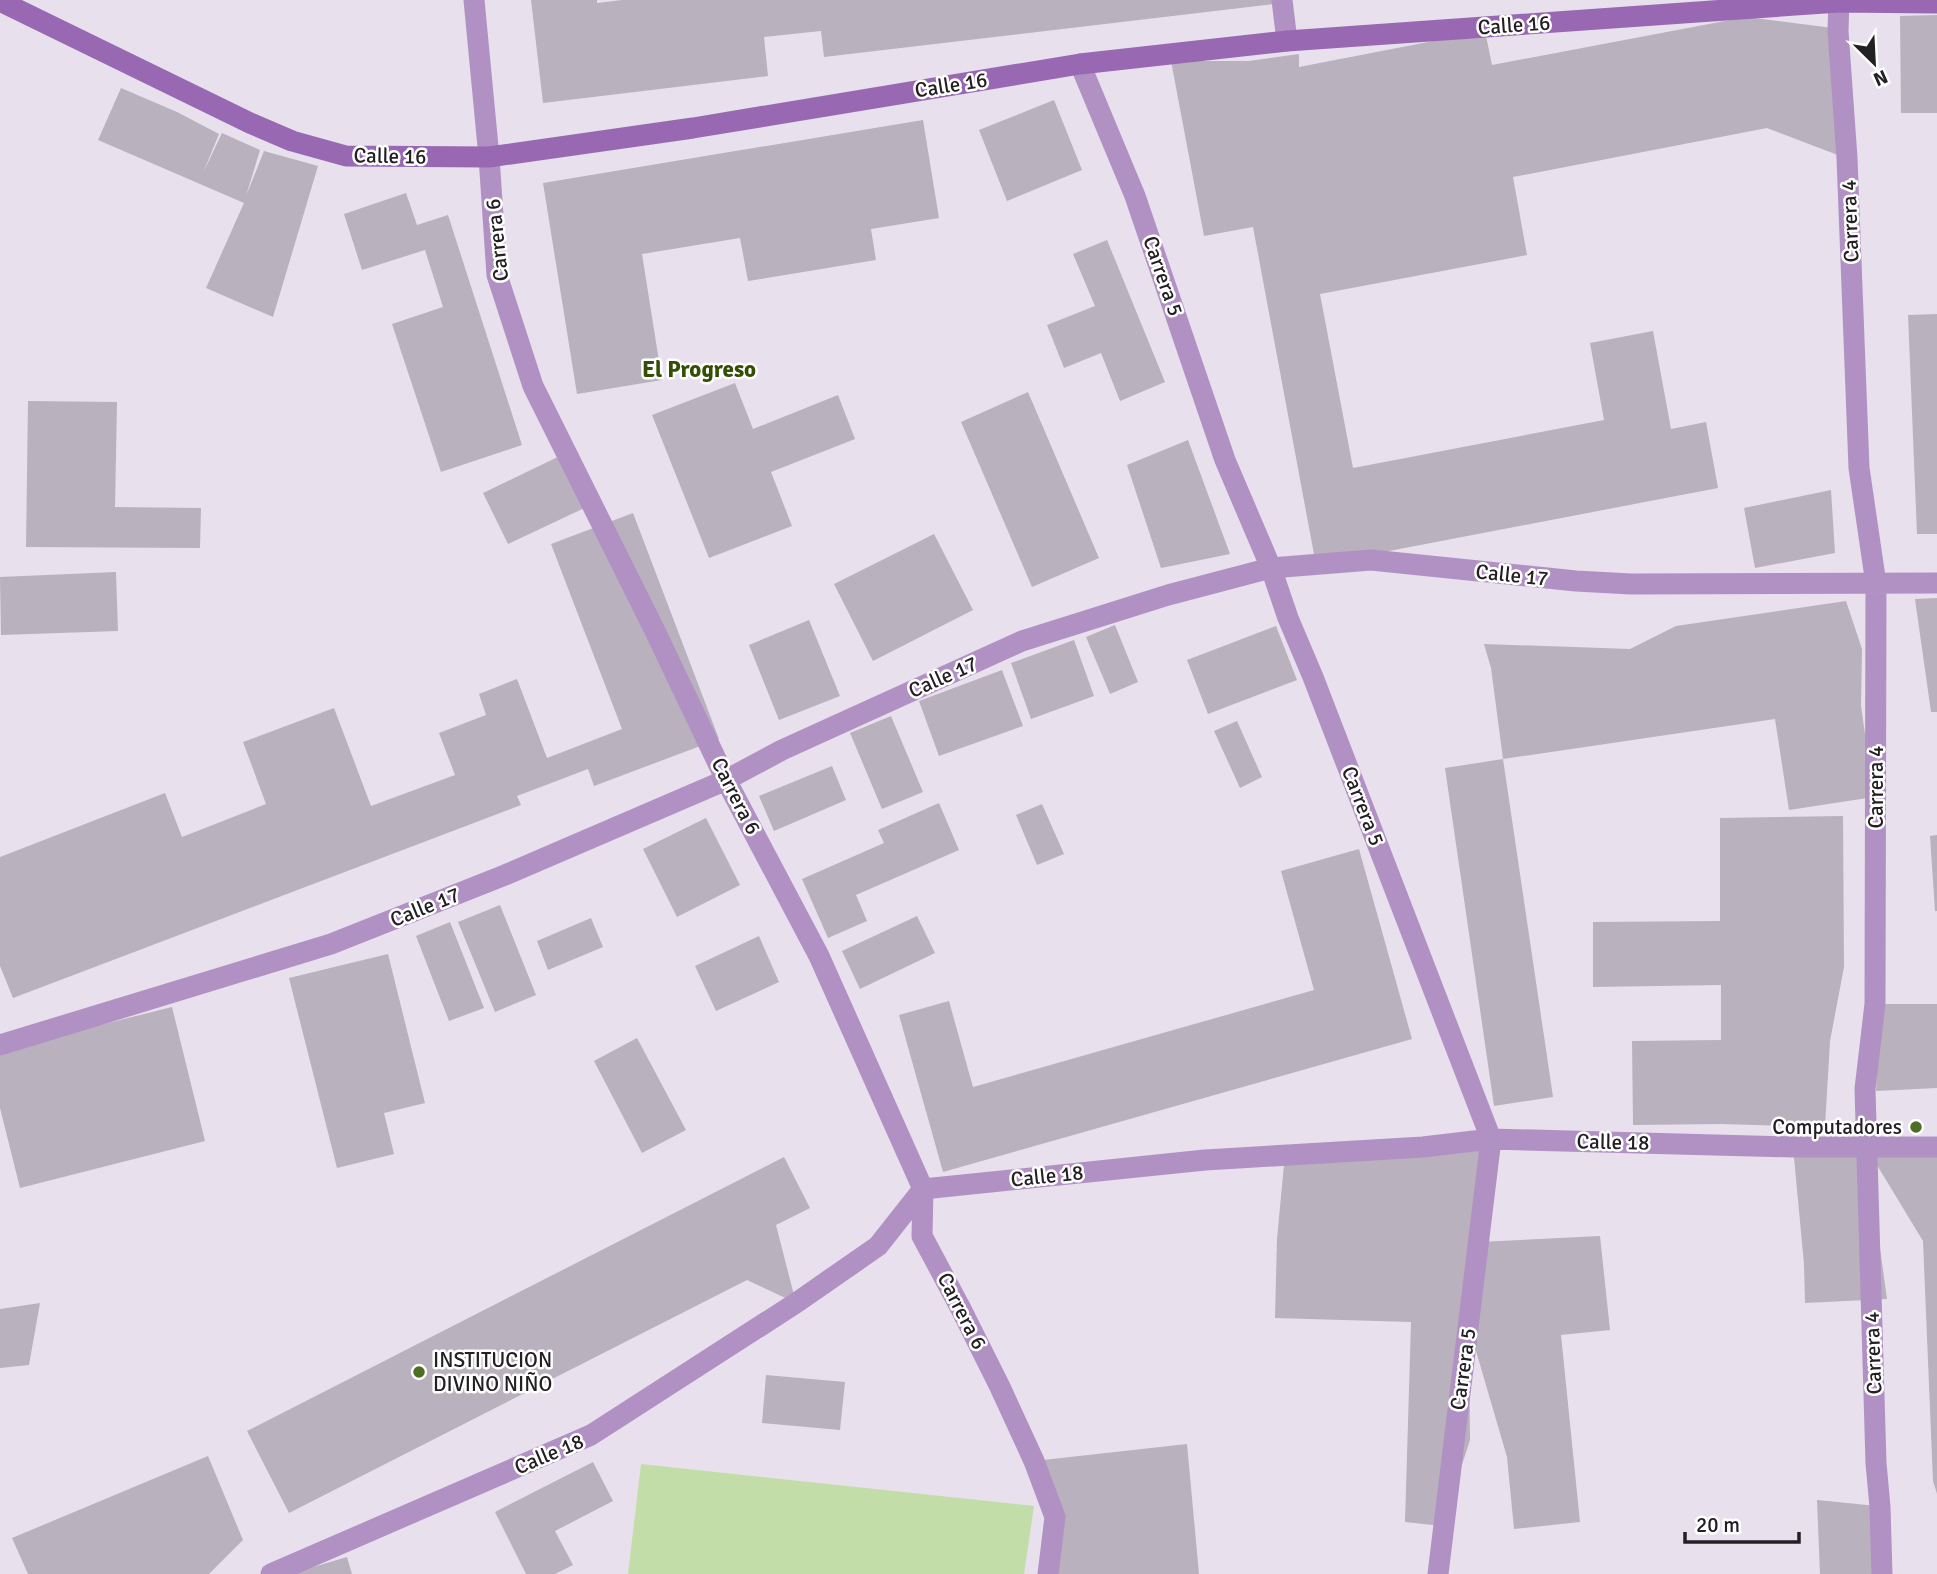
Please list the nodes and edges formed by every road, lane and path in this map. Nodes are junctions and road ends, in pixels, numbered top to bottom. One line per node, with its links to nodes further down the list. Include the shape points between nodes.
1 (474, 0): 8 (street, Carrera 6)
2 (1282, 0): 6 (street)
3 (0, 1): 8 (street, Calle 16, via 292,141 346,156)
4 (1839, 1): 5 (street, Calle 16); 6 (street, Calle 16); 11 (street, Carrera 4, via 1859,468)
5 (1937, 3)
6 (1287, 41): 7 (street, Calle 16)
7 (1080, 64): 8 (street, Calle 16); 9 (street, Carrera 5, via 1135,196 1225,460)
8 (489, 157): 12 (street, Carrera 6, via 497,275 533,386)
9 (1271, 568): 11 (street, Calle 17, via 1371,560 1631,584); 12 (street, Calle 17, via 1022,641); 14 (street, Carrera 5)
10 (1937, 583): 11 (street, Calle 17)
11 (1876, 584): 15 (street, Carrera 4, via 1875,1004 1865,1089)
12 (726, 779): 13 (street, Calle 17, via 331,944); 17 (street, Carrera 6, via 818,956)
13 (0, 1045)
14 (1491, 1139): 15 (street, Calle 18); 17 (street, Calle 18, via 1205,1160); 20 (street, Carrera 5)
15 (1867, 1146): 16 (street, Calle 18); 21 (street, Carrera 4)
16 (1937, 1147)
17 (923, 1189): 18 (street, Calle 18, via 878,1246 591,1435); 19 (street, Carrera 6, via 922,1236 999,1387 1055,1517)
18 (271, 1574)
19 (1048, 1574)
20 (1438, 1574)
21 (1882, 1574)

